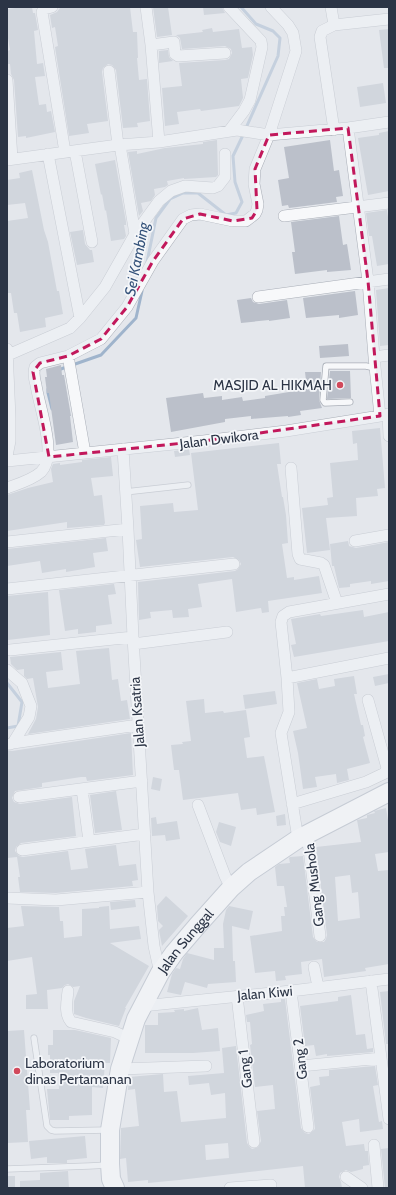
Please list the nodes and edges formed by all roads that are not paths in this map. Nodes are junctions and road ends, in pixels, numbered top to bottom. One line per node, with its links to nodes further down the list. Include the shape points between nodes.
1 (52, 7): 19 (street, via 42,12)
2 (146, 7): 8 (street)
3 (229, 7): 15 (street, via 261,42 262,48 250,100)
4 (271, 7): 16 (street, via 293,33 296,51)
5 (331, 7): 7 (street)
6 (389, 19): 7 (street)
7 (334, 25): 14 (street, via 322,32 320,37)
8 (151, 45): 9 (street, via 174,42 175,54 178,56); 17 (street)
9 (225, 53)
10 (109, 71): 18 (street)
11 (7, 80): 22 (street)
12 (389, 122): 13 (street)
13 (348, 128): 14 (street); 24 (street)
14 (334, 130): 16 (street)
15 (233, 131): 16 (street); 17 (street)
16 (269, 135): 34 (street, via 255,169 254,184 258,204 252,218 246,221 233,221 200,214 183,219 153,261 127,307 101,340)
17 (158, 142): 18 (street)
18 (119, 145): 19 (street); 26 (street)
19 (70, 152): 20 (street); 27 (street)
20 (48, 154): 22 (street); 31 (street)
21 (225, 154): 26 (street, via 226,177 218,186 185,186 171,191 159,201)
22 (10, 160)
23 (389, 203): 24 (street)
24 (359, 207): 25 (street); 29 (street)
25 (284, 216)
26 (135, 234): 31 (street, via 105,287)
27 (92, 242)
28 (389, 279): 29 (street)
29 (368, 281): 30 (street); 35 (street)
30 (258, 297)
31 (80, 318): 32 (street, via 70,328)
32 (7, 352): 42 (street)
33 (389, 355): 35 (street)
34 (68, 356): 40 (street); 41 (street, via 40,363 33,372 46,426)
35 (374, 362): 36 (lane, via 366,366 326,366 323,400 325,403); 37 (street)
36 (350, 402)
37 (386, 415): 38 (street); 39 (street, Jalan Dwikora, via 279,432)
38 (389, 436)
39 (123, 449): 40 (street, Jalan Dwikora); 46 (street, Jalan Ksatria)
40 (85, 452): 41 (street, Jalan Dwikora)
41 (46, 457): 42 (street, Jalan Dwikora); 45 (street, via 40,473)
42 (9, 459)
43 (291, 468): 55 (street, via 298,554 300,559 324,565)
44 (188, 484): 46 (lane)
45 (7, 488)
46 (125, 492): 47 (street, Jalan Ksatria)
47 (128, 529): 50 (street); 52 (street, Jalan Ksatria)
48 (389, 535): 49 (street)
49 (355, 541)
50 (7, 542)
51 (234, 564): 52 (street)
52 (130, 575): 53 (street); 57 (street, Jalan Ksatria)
53 (7, 588)
54 (389, 594): 55 (street, Gang Mushola)
55 (337, 603): 61 (street, Gang Mushola, via 289,612 284,616 281,622)
56 (227, 632): 57 (street)
57 (133, 641): 58 (street); 63 (street, Jalan Ksatria)
58 (10, 650)
59 (389, 658): 61 (street)
60 (7, 670): 64 (street, via 22,683 31,706 29,717)
61 (287, 678): 69 (street, Gang Mushola, via 289,712 281,733)
62 (368, 700): 69 (street, via 387,768 385,773 366,782)
63 (138, 725): 64 (street); 65 (street, Jalan Ksatria)
64 (10, 744)
65 (142, 780): 66 (street); 71 (street, Jalan Ksatria)
66 (82, 789): 68 (street); 73 (street)
67 (389, 792): 72 (main road, Jalan Sunggal)
68 (19, 798)
69 (292, 804): 72 (street, Gang Mushola)
70 (198, 805): 75 (street)
71 (145, 834): 73 (street); 76 (street, Jalan Ksatria)
72 (303, 836): 75 (main road, Jalan Sunggal, via 249,872); 78 (street, Gang Mushola)
73 (89, 841): 74 (street)
74 (22, 850)
75 (231, 888): 80 (main road, Jalan Sunggal, via 174,953)
76 (148, 892): 77 (street, via 56,900); 80 (street, Jalan Ksatria)
77 (7, 898)
78 (320, 936)
79 (314, 967): 83 (street)
80 (160, 973): 87 (main road, Jalan Sunggal)
81 (389, 979): 82 (street, Jalan Kiwi)
82 (371, 981): 83 (street, Jalan Kiwi); 90 (street)
83 (318, 987): 85 (street, Jalan Kiwi)
84 (68, 991): 89 (street, via 67,1014 71,1022 115,1032)
85 (291, 991): 86 (street, Jalan Kiwi); 92 (street, Gang 2)
86 (237, 996): 87 (street, Jalan Kiwi); 97 (street, Gang 1)
87 (142, 1006): 89 (main road, Jalan Sunggal)
88 (34, 1038): 96 (lane, via 47,1126 54,1131)
89 (130, 1039): 93 (main road, Jalan Sunggal)
90 (381, 1058): 92 (street); 94 (street)
91 (206, 1066): 93 (street)
92 (301, 1066): 95 (street, Gang 2)
93 (120, 1069): 96 (main road, Jalan Sunggal)
94 (389, 1119)
95 (308, 1127)
96 (110, 1130): 101 (main road, Jalan Sunggal)
97 (254, 1142)
98 (374, 1145): 105 (street)
99 (7, 1168): 101 (lane, via 89,1166)
100 (346, 1177): 104 (street)
101 (111, 1180)
102 (271, 1184): 103 (street)
103 (230, 1188)
104 (362, 1188)
105 (378, 1188)

